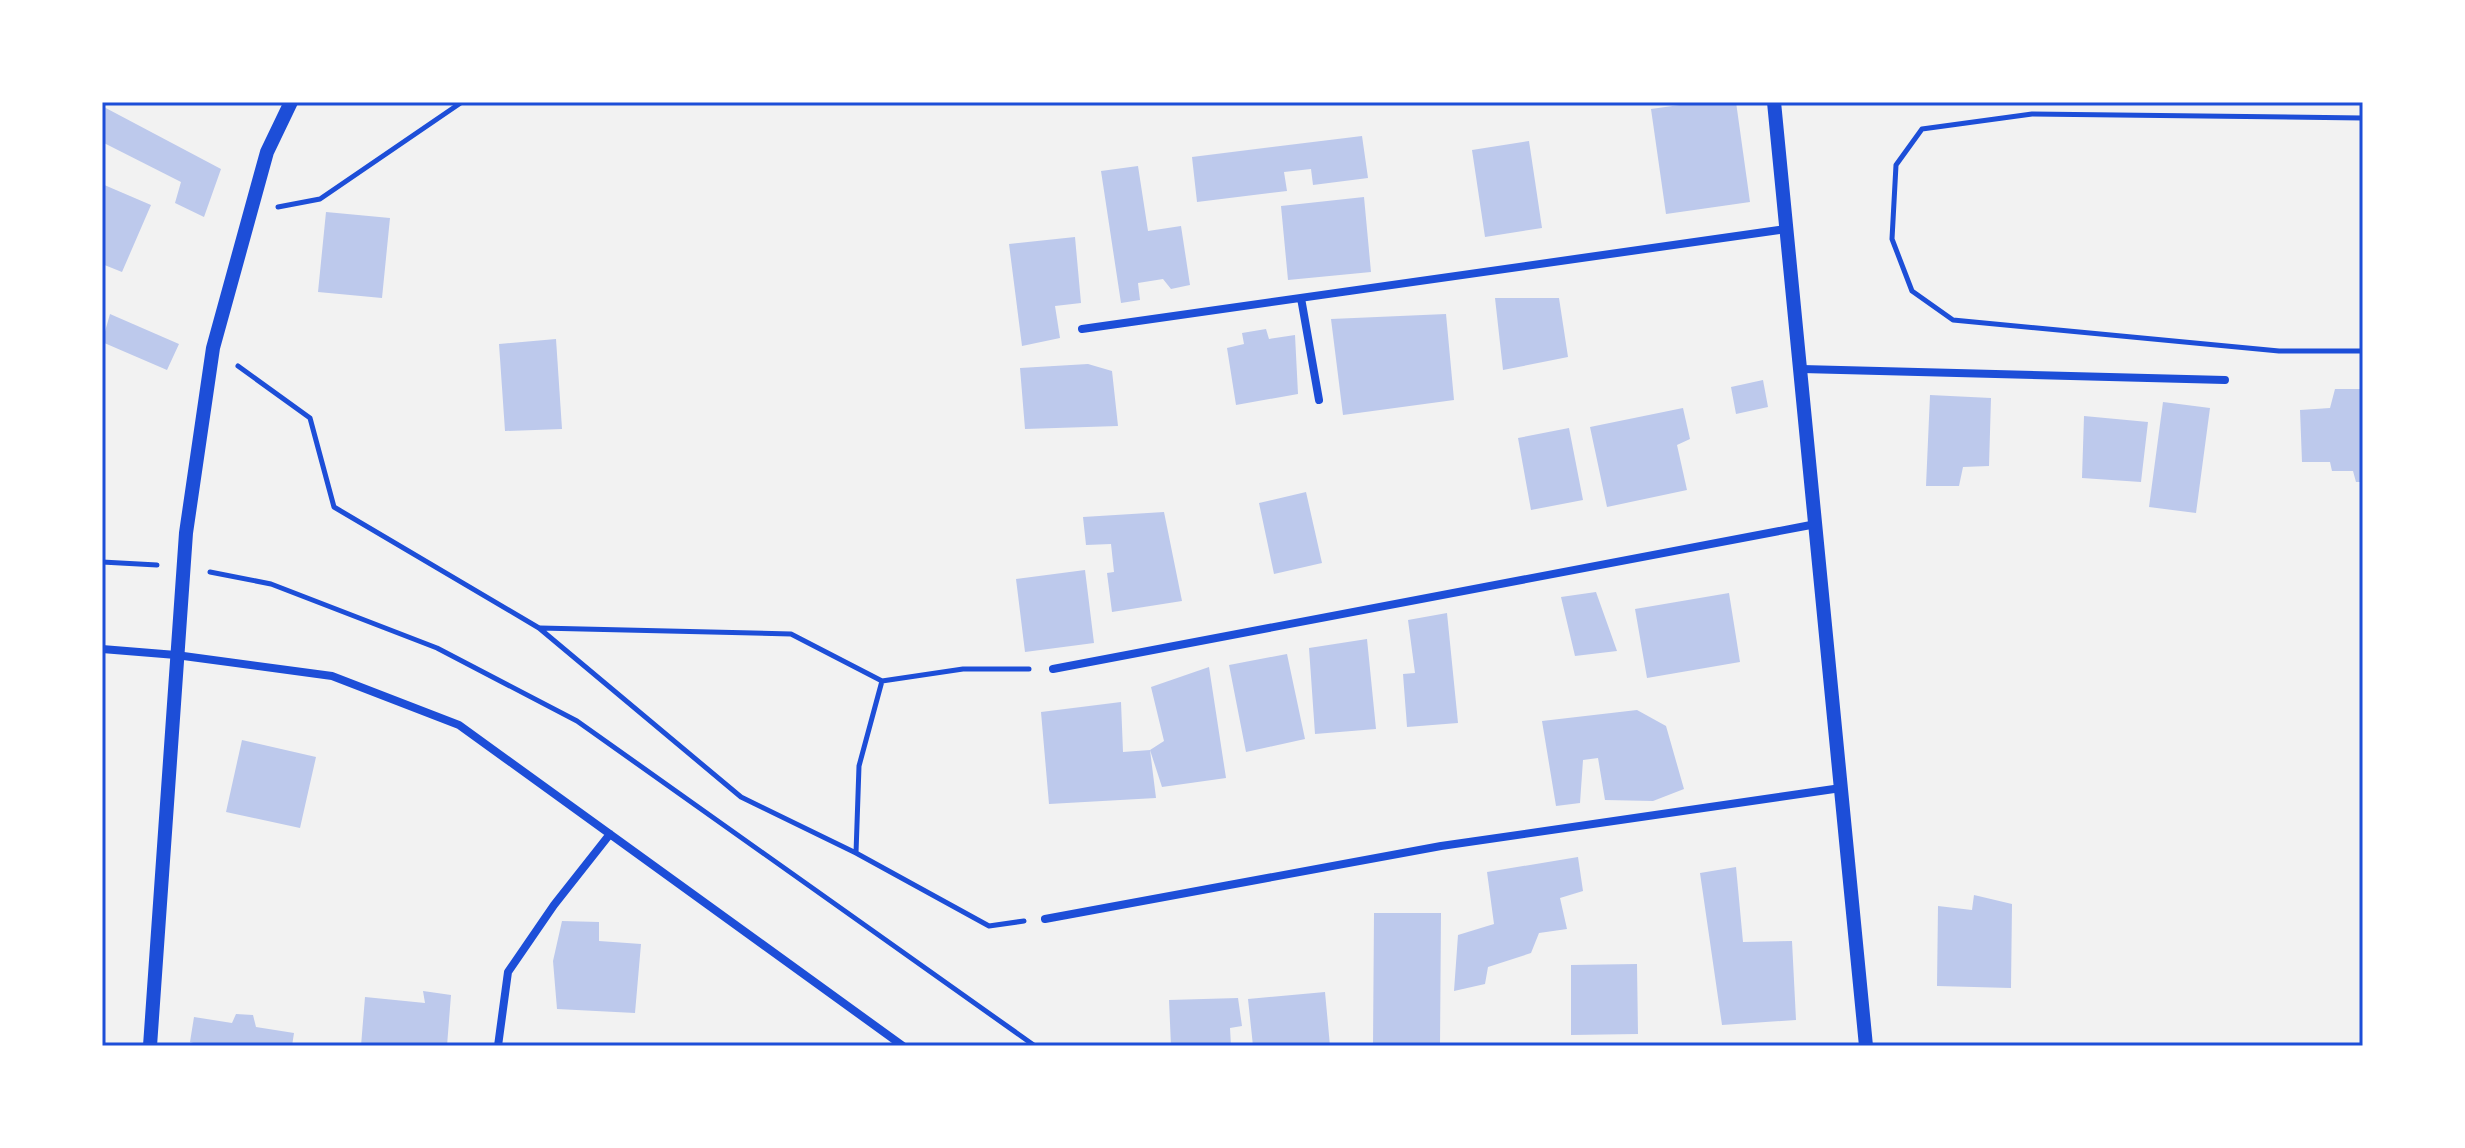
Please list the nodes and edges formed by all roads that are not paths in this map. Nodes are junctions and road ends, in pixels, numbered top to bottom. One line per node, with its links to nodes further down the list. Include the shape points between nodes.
1 (291, 102): 11 (street, via 267,152 213,348)
2 (1774, 102): 3 (street)
3 (1786, 229): 4 (street); 6 (street)
4 (1301, 298): 5 (street); 8 (street)
5 (1082, 329)
6 (1802, 369): 7 (street); 9 (street)
7 (2225, 380)
8 (1319, 400)
9 (1816, 524): 12 (street); 13 (street)
10 (102, 649): 11 (street)
11 (176, 655): 14 (street, via 332,676 459,725); 16 (street)
12 (1053, 669)
13 (1841, 788): 15 (street, via 1441,846); 19 (street)
14 (610, 834): 17 (street, via 508,972); 18 (street)
15 (1045, 919)
16 (150, 1046)
17 (498, 1046)
18 (903, 1046)
19 (1866, 1046)

